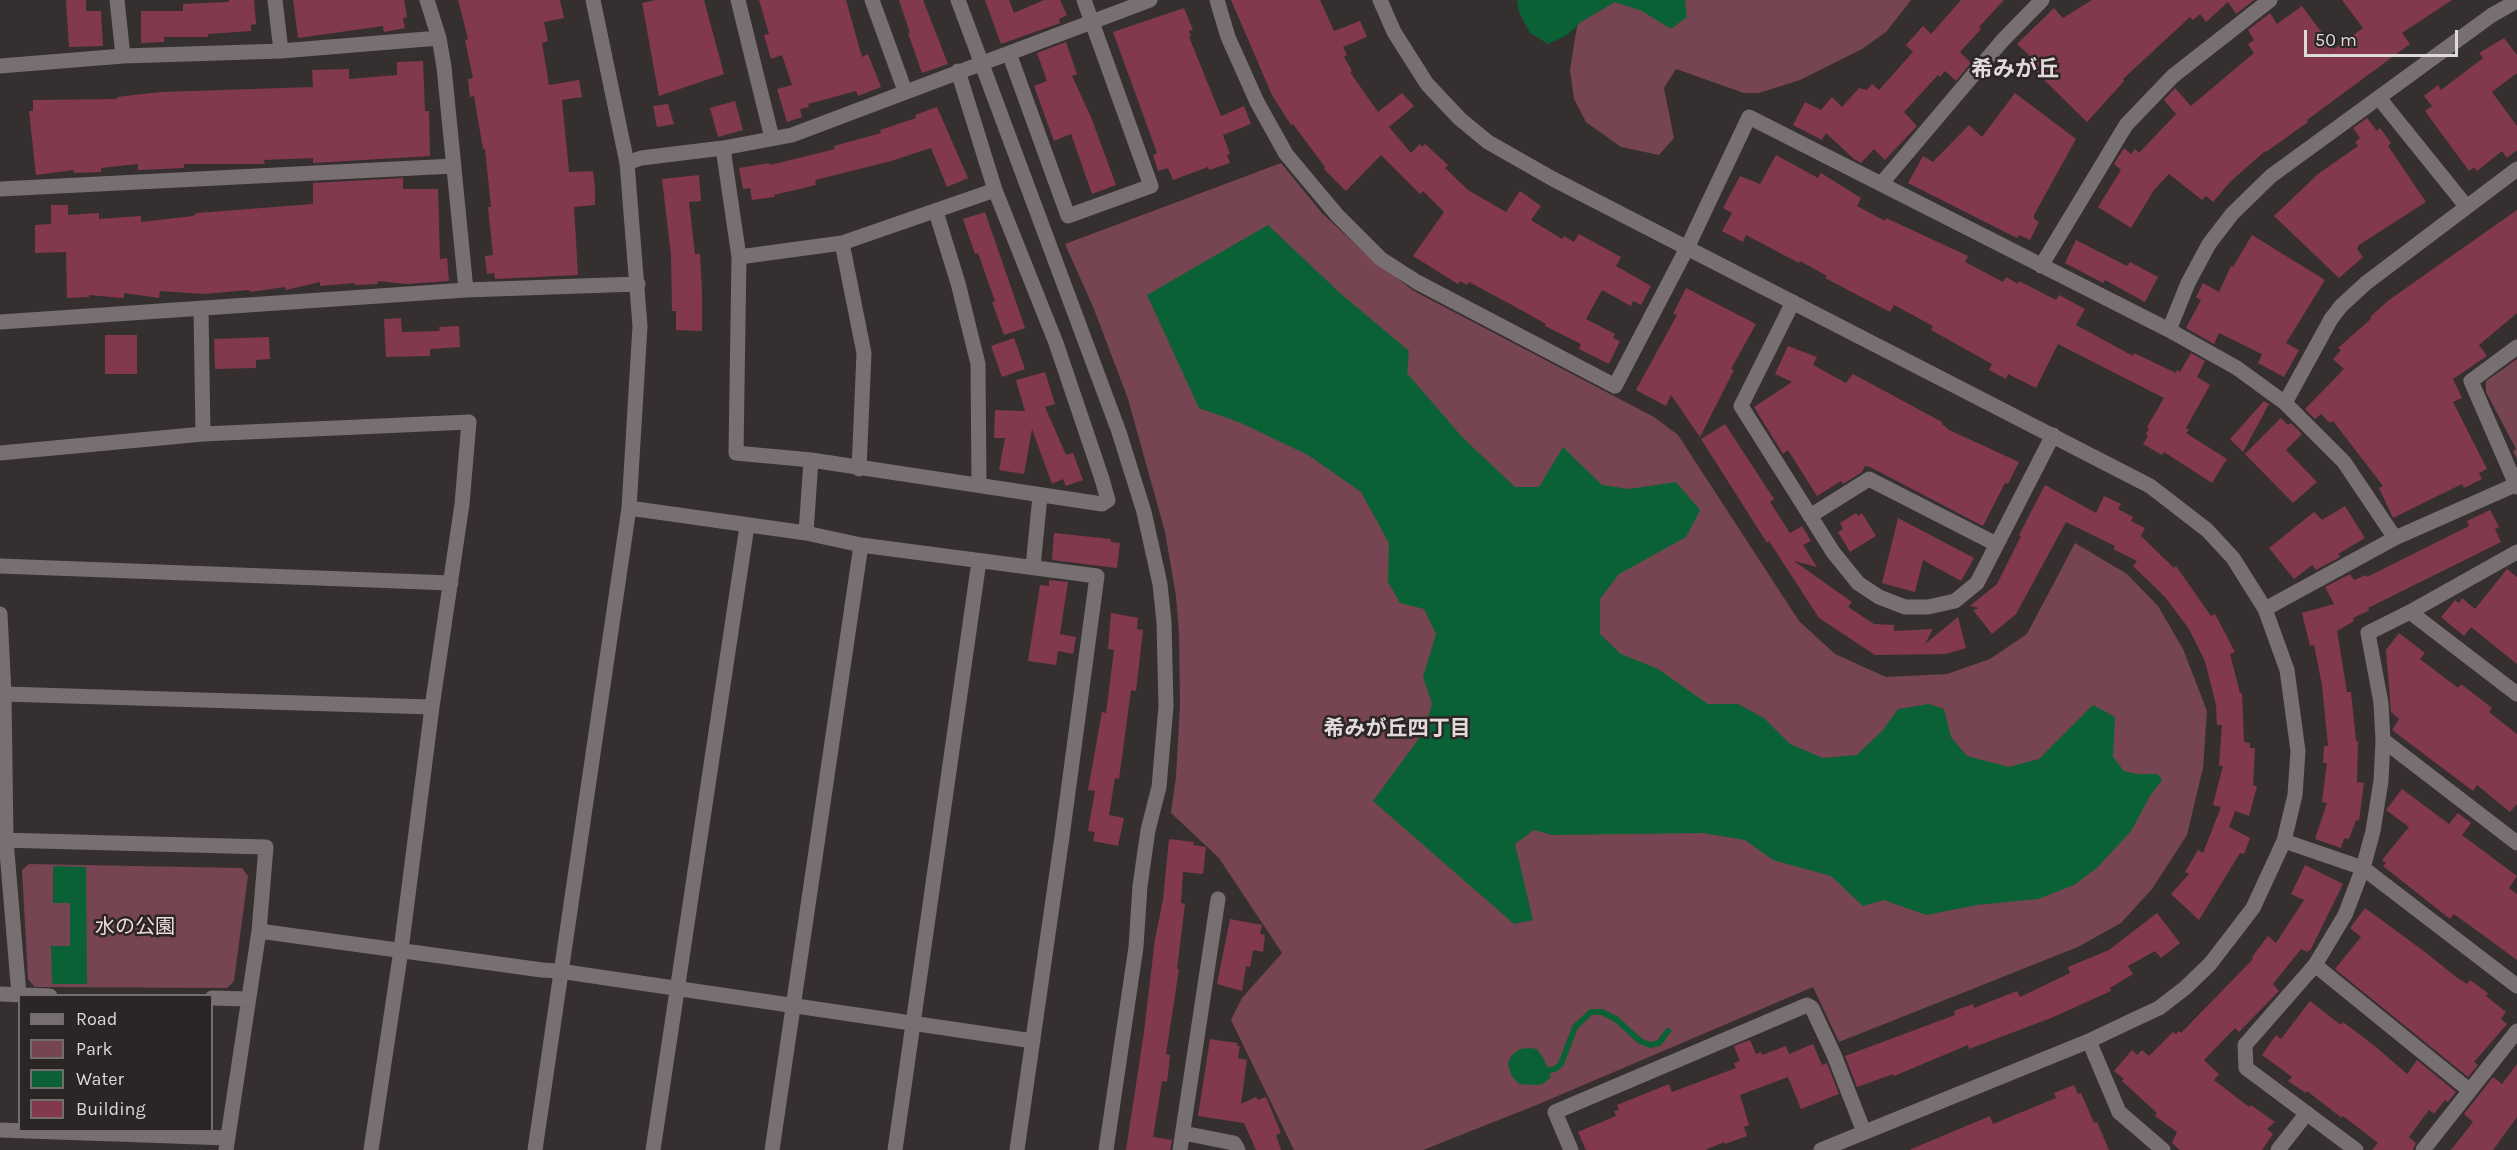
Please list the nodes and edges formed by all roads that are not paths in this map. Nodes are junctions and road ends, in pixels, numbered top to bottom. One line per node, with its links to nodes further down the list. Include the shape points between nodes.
1 (117, 0): 19 (street)
2 (275, 0): 17 (street)
3 (427, 0): 16 (street)
4 (593, 0): 27 (street)
5 (738, 0): 25 (street)
6 (872, 0): 23 (street)
7 (958, 0): 20 (street)
8 (1084, 0): 15 (street)
9 (1150, 0): 15 (street)
10 (1217, 0): 36 (street, via 1257,102 1286,154 1337,215 1381,259 1417,282 1615,386)
11 (1380, 0): 36 (street, via 1394,32 1427,84 1488,142)
12 (2042, 0): 30 (street)
13 (2270, 0): 38 (street, via 2173,76 2126,125)
14 (2517, 1): 24 (street)
15 (1092, 21): 18 (street); 18 (street, via 1151,186 1068,216)
16 (439, 38): 17 (street); 28 (street)
17 (281, 51): 19 (street)
18 (1009, 53): 20 (street)
19 (123, 56): 21 (street)
20 (981, 63): 22 (street); 109 (street, via 1119,432 1144,512 1162,603 1166,706 1159,787 1148,830 1136,947)
21 (0, 66)
22 (958, 71): 23 (street); 32 (street)
23 (905, 91): 25 (street, via 792,135)
24 (2379, 98): 33 (street); 44 (street, via 2271,176 2232,214 2209,244)
25 (772, 138): 26 (street)
26 (723, 148): 27 (street); 37 (street)
27 (627, 163): 39 (street)
28 (454, 166): 31 (street); 40 (street)
29 (2517, 169): 33 (street)
30 (1881, 184): 36 (street, via 1749,117); 38 (street)
31 (0, 189)
32 (996, 190): 34 (street); 54 (street, via 1056,343 1108,500 1102,504)
33 (2466, 206): 46 (street, via 2341,306)
34 (936, 212): 35 (street); 52 (street, via 978,364)
35 (842, 243): 37 (street); 51 (street, via 864,353)
36 (1687, 248): 41 (street)
37 (739, 257): 50 (street, via 736,453)
38 (2041, 266): 44 (street)
39 (638, 284): 40 (street); 55 (street, via 640,326)
40 (466, 290): 42 (street)
41 (1793, 302): 48 (street); 56 (street, via 1742,406)
42 (201, 308): 43 (street); 47 (street)
43 (0, 321)
44 (2169, 330): 46 (street, via 2237,368)
45 (2517, 346): 53 (street, via 2471,381)
46 (2285, 403): 59 (street, via 2344,462)
47 (203, 434): 49 (street); 66 (street, via 469,422)
48 (2053, 435): 61 (street); 67 (street, via 2150,486 2184,510 2233,558)
49 (0, 453)
50 (811, 460): 51 (street); 58 (street)
51 (859, 469): 52 (street)
52 (979, 484): 54 (street)
53 (2517, 485): 59 (street)
54 (1040, 496): 65 (street)
55 (629, 508): 57 (street); 82 (street)
56 (1810, 516): 61 (street, via 1869,479); 61 (street, via 1858,583 1905,607 1955,601 1977,584)
57 (747, 526): 58 (street); 84 (street)
58 (806, 533): 60 (street)
59 (2395, 538): 67 (street)
60 (861, 544): 63 (street); 90 (street)
61 (1996, 544)
62 (2517, 552): 68 (street)
63 (979, 561): 65 (street); 91 (street)
64 (0, 566): 66 (street)
65 (1033, 567): 93 (street, via 1097,576)
66 (451, 584): 72 (street)
67 (2265, 609): 75 (street, via 2287,670 2298,751 2295,795)
68 (2410, 612): 71 (street); 73 (street, via 2368,633 2381,703)
69 (0, 614): 70 (street)
70 (4, 694): 72 (street); 74 (street)
71 (2517, 694)
72 (432, 707): 80 (street)
73 (2383, 740): 76 (street); 77 (street, via 2381,781)
74 (3, 840): 79 (street, via 266,847); 86 (street)
75 (2284, 840): 77 (street); 94 (street, via 2253,908 2210,964 2159,1008)
76 (2517, 843)
77 (2363, 868): 81 (street, via 2345,915); 83 (street)
78 (1218, 899): 101 (street)
79 (259, 931): 80 (street); 89 (street)
80 (401, 950): 82 (street); 103 (street)
81 (2315, 965): 95 (street); 96 (street, via 2245,1045 2246,1068)
82 (559, 970): 84 (street); 104 (street)
83 (2517, 986)
84 (676, 989): 90 (street); 105 (street)
85 (0, 994): 87 (street)
86 (19, 994)
87 (18, 995)
88 (213, 998): 89 (street)
89 (248, 999): 102 (street)
90 (793, 1006): 91 (street); 106 (street)
91 (913, 1025): 93 (street); 107 (street)
92 (2517, 1031): 95 (street)
93 (1033, 1041): 108 (street)
94 (2089, 1041): 100 (street); 114 (street, via 2119,1112)
95 (2469, 1090): 117 (street)
96 (2307, 1113): 115 (street); 116 (street)
97 (0, 1130): 98 (street)
98 (18, 1131)
99 (32, 1132): 102 (street)
100 (1864, 1132): 112 (street, via 1834,1055 1807,1005 1555,1112); 113 (street)
101 (1183, 1133): 110 (street); 111 (street, via 1234,1143)
102 (227, 1144)
103 (371, 1150)
104 (535, 1150)
105 (653, 1150)
106 (772, 1150)
107 (895, 1150)
108 (1017, 1150)
109 (1106, 1150)
110 (1180, 1150)
111 (1238, 1150)
112 (1571, 1150)
113 (1821, 1150)
114 (2163, 1150)
115 (2278, 1150)
116 (2356, 1150)
117 (2423, 1150)

